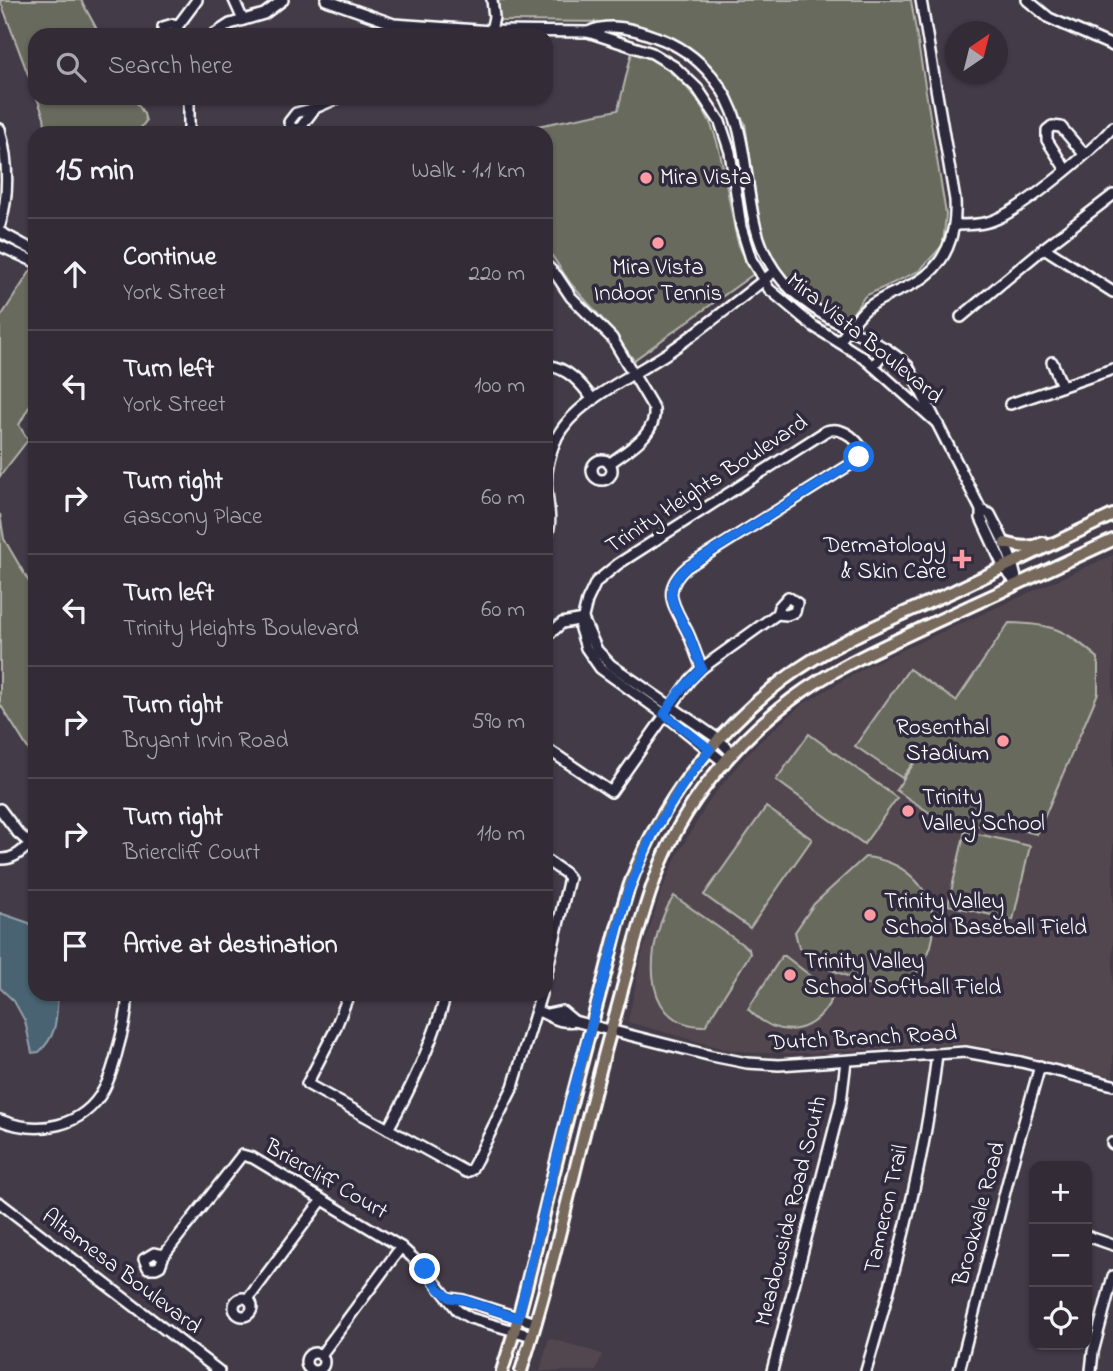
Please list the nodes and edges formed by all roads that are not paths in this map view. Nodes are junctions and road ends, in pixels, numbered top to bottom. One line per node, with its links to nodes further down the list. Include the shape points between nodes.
1 (197, 0): 9 (street)
2 (234, 0): 8 (street)
3 (283, 0): 8 (street, via 264,14)
4 (326, 0): 11 (street, Mira Vista Boulevard, via 394,24)
5 (492, 0): 12 (street)
6 (922, 0): 26 (street)
7 (1027, 0): 15 (street, via 1049,18)
8 (243, 20): 10 (street)
9 (180, 28)
10 (224, 28)
11 (437, 28)
12 (491, 28)
13 (553, 32): 14 (street, Mira Vista Boulevard)
14 (588, 32): 32 (street, Mira Vista Boulevard, via 617,27 668,41 701,63 716,80 738,121 754,218 761,246); 34 (street, Mira Vista Boulevard, via 652,53 684,74 712,109 726,136 741,227)
15 (1113, 46)
16 (189, 105): 19 (street)
17 (322, 105): 18 (street)
18 (315, 108)
19 (189, 126)
20 (1113, 127): 22 (street)
21 (0, 129): 25 (street, via 7,181)
22 (1084, 154): 23 (street); 23 (street, via 1061,127 1046,130 1047,140)
23 (1066, 170): 26 (street, via 1009,213 990,222)
24 (1113, 195): 30 (street)
25 (0, 225)
26 (956, 225): 37 (street, via 948,250 925,277 868,307)
27 (0, 232): 29 (street)
28 (0, 246): 31 (street)
29 (28, 247)
30 (1044, 248): 35 (street); 36 (street)
31 (28, 259)
32 (775, 271): 34 (street); 37 (street, Mira Vista Boulevard, via 800,300)
33 (553, 272): 44 (street, via 612,338)
34 (763, 280): 38 (street, Mira Vista Boulevard, via 794,312); 44 (street, via 678,345)
35 (1113, 292)
36 (961, 317)
37 (850, 328): 38 (street); 39 (street, Mira Vista Boulevard)
38 (839, 342): 42 (street, Mira Vista Boulevard)
39 (887, 348): 42 (street); 48 (street, Mira Vista Boulevard, via 915,377)
40 (1052, 362): 45 (street)
41 (553, 366): 46 (street, via 570,374)
42 (873, 366): 48 (street, Mira Vista Boulevard)
43 (1113, 369): 45 (street)
44 (632, 373): 46 (street); 52 (street, via 651,403 654,420 649,431)
45 (1062, 386): 47 (street)
46 (593, 400): 50 (street, via 569,419)
47 (1010, 404)
48 (938, 424): 53 (street, Mira Vista Boulevard)
49 (553, 439): 50 (street)
50 (556, 440): 51 (street)
51 (553, 451)
52 (609, 464)
53 (981, 510): 57 (street, Mira Vista Boulevard, via 990,514); 58 (street, Mira Vista Boulevard)
54 (1113, 515): 55 (main road)
55 (1081, 530): 57 (main road, via 1067,531 1034,547); 58 (main road)
56 (1113, 540): 59 (main road)
57 (1005, 543): 58 (street, Mira Vista Boulevard)
58 (1009, 566): 59 (street, Mira Vista Boulevard); 65 (main road, via 861,633 807,663)
59 (1017, 584): 68 (main road, via 836,670 768,719)
60 (777, 614): 63 (street)
61 (583, 619): 62 (street, via 562,623); 63 (street, Trinity Heights Boulevard, via 591,591 603,575 826,431 839,429 857,442 861,452 856,461 687,567 676,579 672,605); 64 (street, via 604,659)
62 (553, 630)
63 (702, 668): 64 (street)
64 (667, 710): 65 (street); 66 (street); 67 (street, via 611,793)
65 (718, 739): 66 (main road); 68 (street)
66 (710, 749): 69 (street); 81 (main road, via 668,808 637,867)
67 (553, 753)
68 (733, 754): 69 (main road)
69 (725, 763): 82 (main road, via 683,820 656,873)
70 (0, 809): 71 (street)
71 (28, 842)
72 (28, 849): 73 (street)
73 (0, 859)
74 (553, 865): 75 (street, via 569,878)
75 (553, 946)
76 (126, 1001): 87 (street, via 113,1066 92,1105 54,1127 26,1129)
77 (346, 1001): 88 (street, via 307,1084)
78 (444, 1001): 88 (street, via 421,1068)
79 (539, 1001): 80 (street)
80 (537, 1011): 81 (street, Dutch Branch Road, via 559,1022); 88 (street, via 513,1087 469,1171)
81 (591, 1025): 82 (street, Dutch Branch Road); 99 (main road)
82 (611, 1030): 84 (street, Dutch Branch Road, via 747,1063); 101 (main road)
83 (937, 1054): 84 (street, Dutch Branch Road); 85 (street, Dutch Branch Road, via 965,1052); 111 (street, Tameron Trail, via 927,1123)
84 (846, 1061): 110 (street, Meadowside Road South, via 841,1102)
85 (1040, 1066): 86 (street, Dutch Branch Road); 112 (street, Brookvale Road)
86 (1113, 1085)
87 (0, 1120)
88 (388, 1129)
89 (322, 1200): 93 (street, Briercliff Court); 94 (street, Briercliff Court, via 242,1154); 97 (street)
90 (0, 1203): 107 (street, Altamesa Boulevard)
91 (1092, 1238): 92 (street)
92 (1113, 1245)
93 (401, 1247): 96 (street, Briercliff Court); 106 (street)
94 (164, 1255)
95 (1113, 1276): 104 (street)
96 (450, 1298): 98 (street); 100 (street, Briercliff Court, via 458,1311)
97 (248, 1299)
98 (480, 1307): 99 (street); 100 (street)
99 (518, 1318): 101 (street); 102 (main road)
100 (477, 1319): 102 (street, Briercliff Court)
101 (536, 1323): 105 (main road)
102 (514, 1331): 105 (street, Briercliff Court); 108 (main road)
103 (1092, 1332): 104 (street)
104 (1098, 1334): 113 (street)
105 (532, 1336): 109 (main road)
106 (321, 1355)
107 (219, 1371)
108 (502, 1371)
109 (521, 1371)
110 (772, 1371)
111 (866, 1371)
112 (959, 1371)
113 (1091, 1371)

